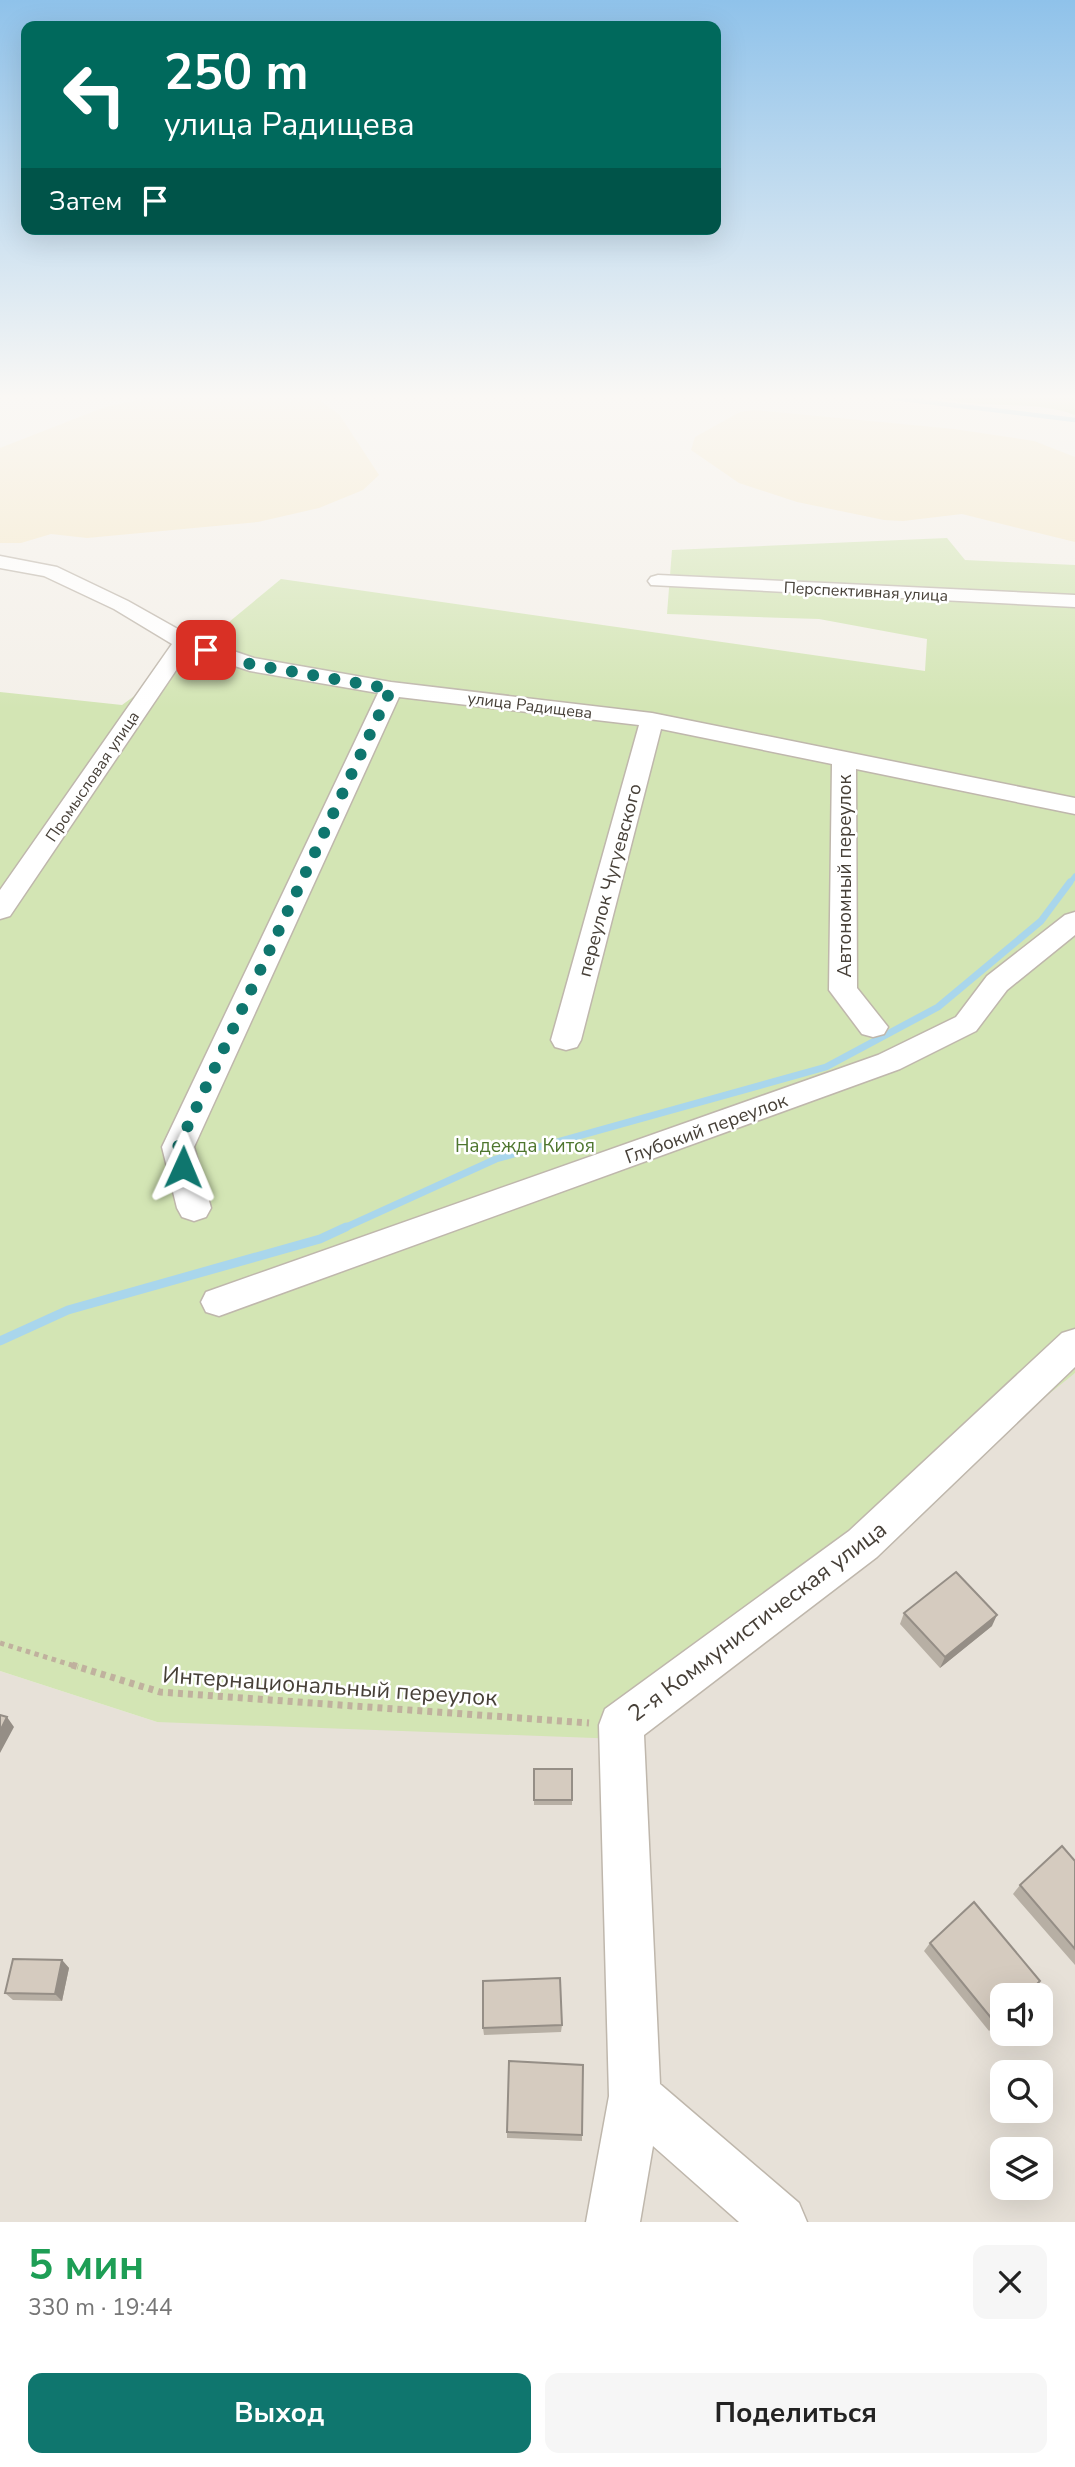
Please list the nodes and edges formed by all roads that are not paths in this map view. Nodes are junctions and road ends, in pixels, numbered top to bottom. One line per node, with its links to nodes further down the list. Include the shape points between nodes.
1 (0, 562): 4 (street, улица Радищева, via 50,571)
2 (657, 581): 3 (street, Перспективная улица)
3 (1075, 601)
4 (184, 642): 5 (street, улица Радищева, via 250,664); 9 (street, Промысловая улица)
5 (391, 689): 6 (street, улица Радищева); 13 (street, via 178,1147)
6 (652, 719): 7 (street, улица Радищева); 12 (street, переулок Чугуевского)
7 (844, 757): 8 (street, улица Радищева); 11 (street, Автономный переулок, via 843,990)
8 (1075, 806)
9 (0, 910)
10 (1075, 921): 14 (street, Глубокий переулок, via 997,983 966,1024 889,1062)
11 (873, 1027)
12 (566, 1040)
13 (194, 1208)
14 (219, 1302)
15 (1075, 1345): 16 (street, 2-я Коммунистическая улица, via 863,1544 621,1725)
16 (635, 2096): 17 (street); 18 (street)
17 (613, 2222)
18 (780, 2222)

